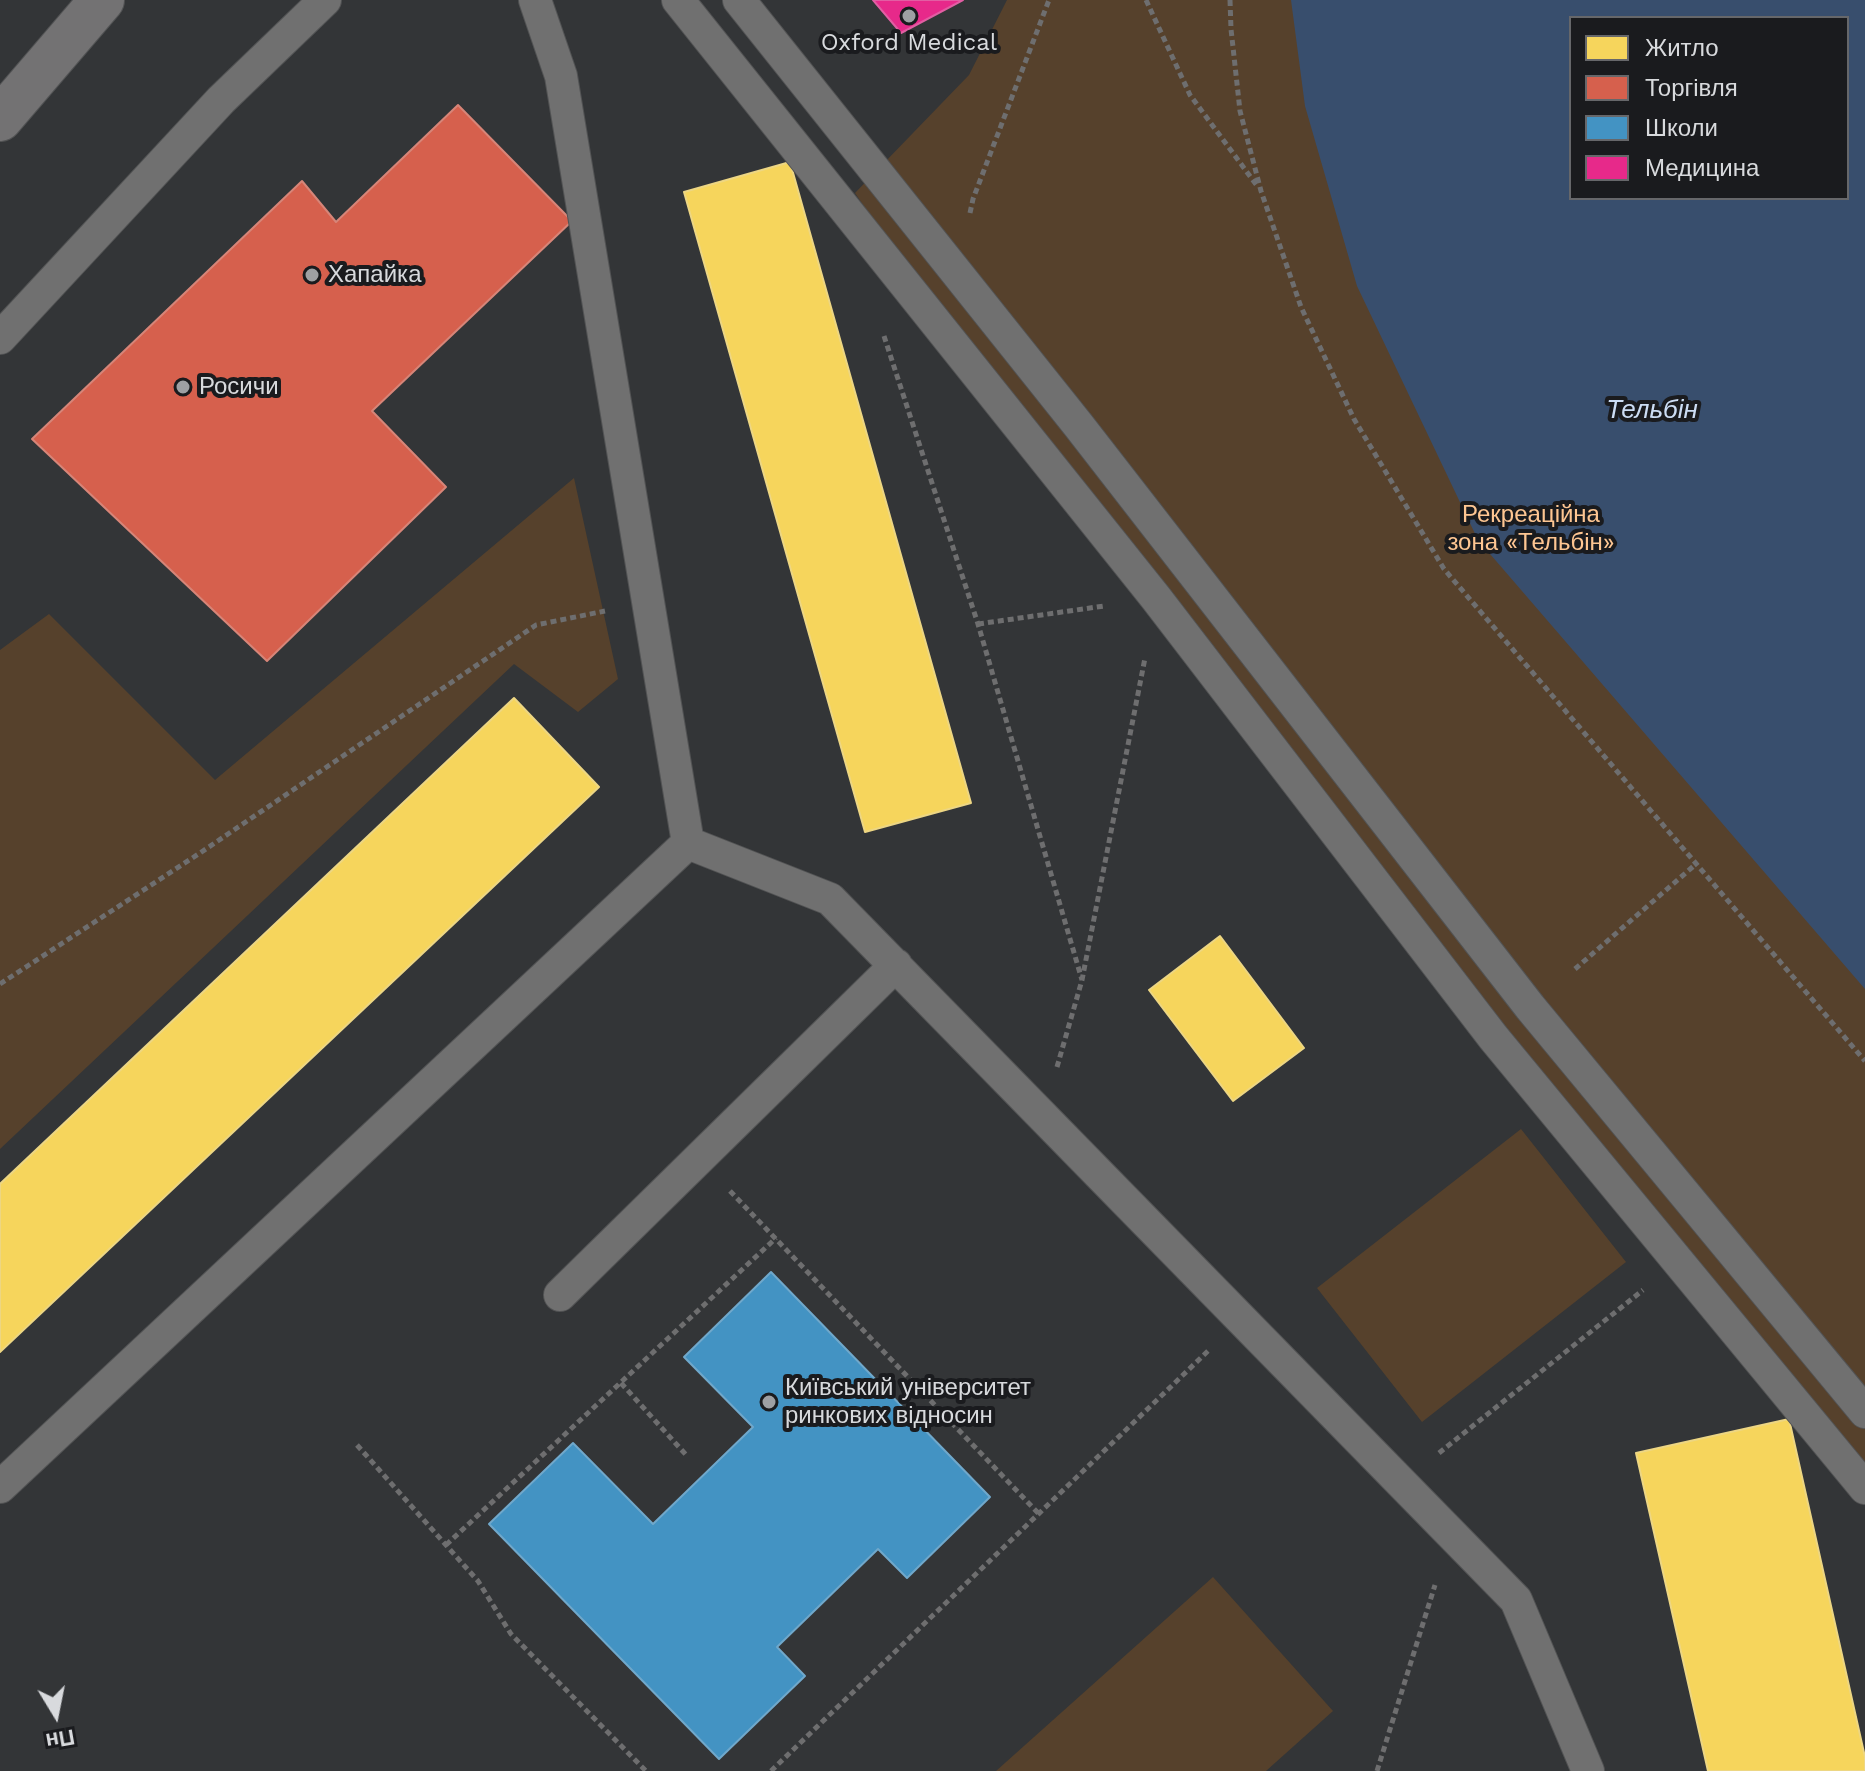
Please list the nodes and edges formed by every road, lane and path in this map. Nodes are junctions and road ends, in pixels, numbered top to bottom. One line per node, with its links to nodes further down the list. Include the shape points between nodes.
1 (102, 0): 9 (street)
2 (325, 0): 13 (lane, via 221,100)
3 (535, 0): 15 (lane, via 561,76)
4 (678, 0): 12 (lane)
5 (739, 0): 11 (lane)
6 (1049, 0): 11 (path, via 973,199)
7 (1146, 0): 10 (path, via 1190,95)
8 (1230, 0): 10 (path, via 1240,111)
9 (0, 119)
10 (1261, 191): 18 (path, via 1301,307 1354,419 1444,569)
11 (959, 275): 31 (lane, via 1530,1007)
12 (921, 305): 14 (lane); 16 (path, via 883,332)
13 (0, 338)
14 (1156, 598): 16 (path); 21 (path); 27 (lane, via 1493,1037)
15 (648, 602): 17 (lane); 22 (path, via 536,625)
16 (978, 624): 21 (path)
17 (688, 843): 19 (lane, via 830,899); 35 (lane)
18 (1696, 864): 20 (path); 23 (path)
19 (896, 965): 24 (lane); 25 (lane)
20 (1575, 969)
21 (1082, 980): 24 (path)
22 (0, 984)
23 (1865, 1061)
24 (1043, 1117): 29 (lane)
25 (698, 1158): 26 (path); 28 (lane)
26 (776, 1238): 30 (path); 37 (path)
27 (1679, 1262): 34 (path); 36 (lane)
28 (560, 1295)
29 (1244, 1322): 34 (lane); 37 (path)
30 (621, 1383): 33 (path); 39 (path)
31 (1865, 1412)
32 (357, 1445): 39 (path)
33 (688, 1457)
34 (1402, 1483): 38 (lane)
35 (0, 1487)
36 (1865, 1488)
37 (1039, 1514): 41 (path)
38 (1451, 1534): 42 (path); 43 (lane, via 1516,1600)
39 (446, 1545): 40 (path, via 478,1581 511,1634)
40 (646, 1771)
41 (771, 1771)
42 (1377, 1771)
43 (1588, 1771)

